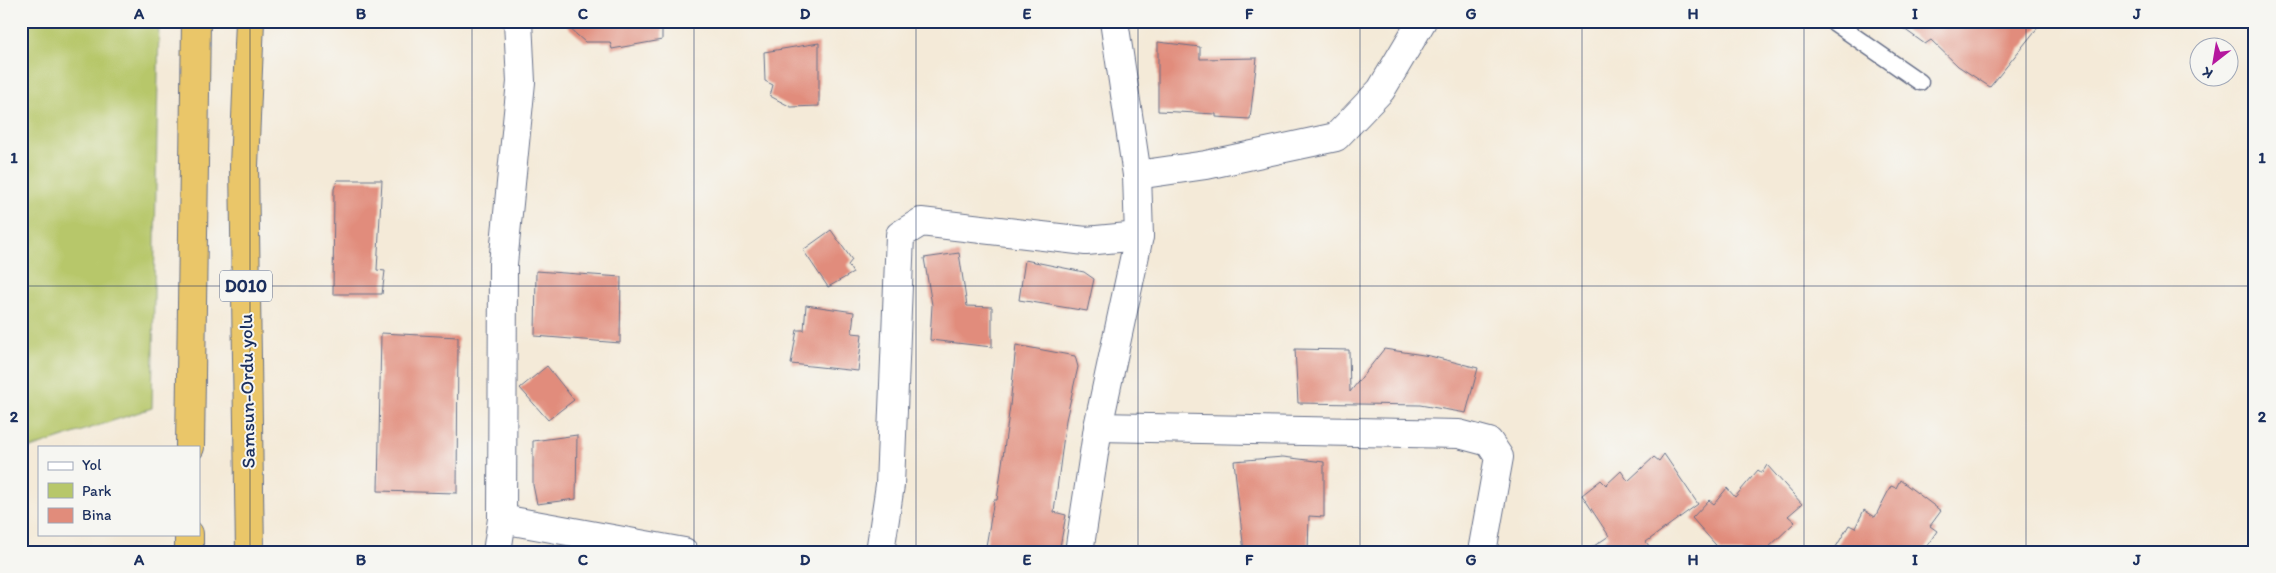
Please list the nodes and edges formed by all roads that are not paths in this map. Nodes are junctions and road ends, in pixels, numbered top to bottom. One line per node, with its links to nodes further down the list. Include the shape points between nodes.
1 (196, 21): 11 (highway, D010)
2 (250, 21): 15 (highway, Samsun-Ordu yolu / D010, via 244,166)
3 (518, 21): 12 (street, via 521,82 503,264)
4 (1114, 21): 8 (street)
5 (1422, 21): 8 (street, via 1381,90 1336,137 1206,165)
6 (1832, 21): 7 (lane)
7 (1920, 82)
8 (1137, 175): 9 (street)
9 (1139, 236): 10 (street); 18 (street, via 1086,241 921,222 900,235 890,485)
10 (1098, 427): 19 (street); 20 (street, via 1459,434 1489,442 1499,457)
11 (190, 446)
12 (502, 519): 16 (street); 17 (street)
13 (189, 536): 14 (highway)
14 (189, 552)
15 (250, 552)
16 (497, 552)
17 (684, 552)
18 (880, 552)
19 (1079, 552)
20 (1482, 552)

